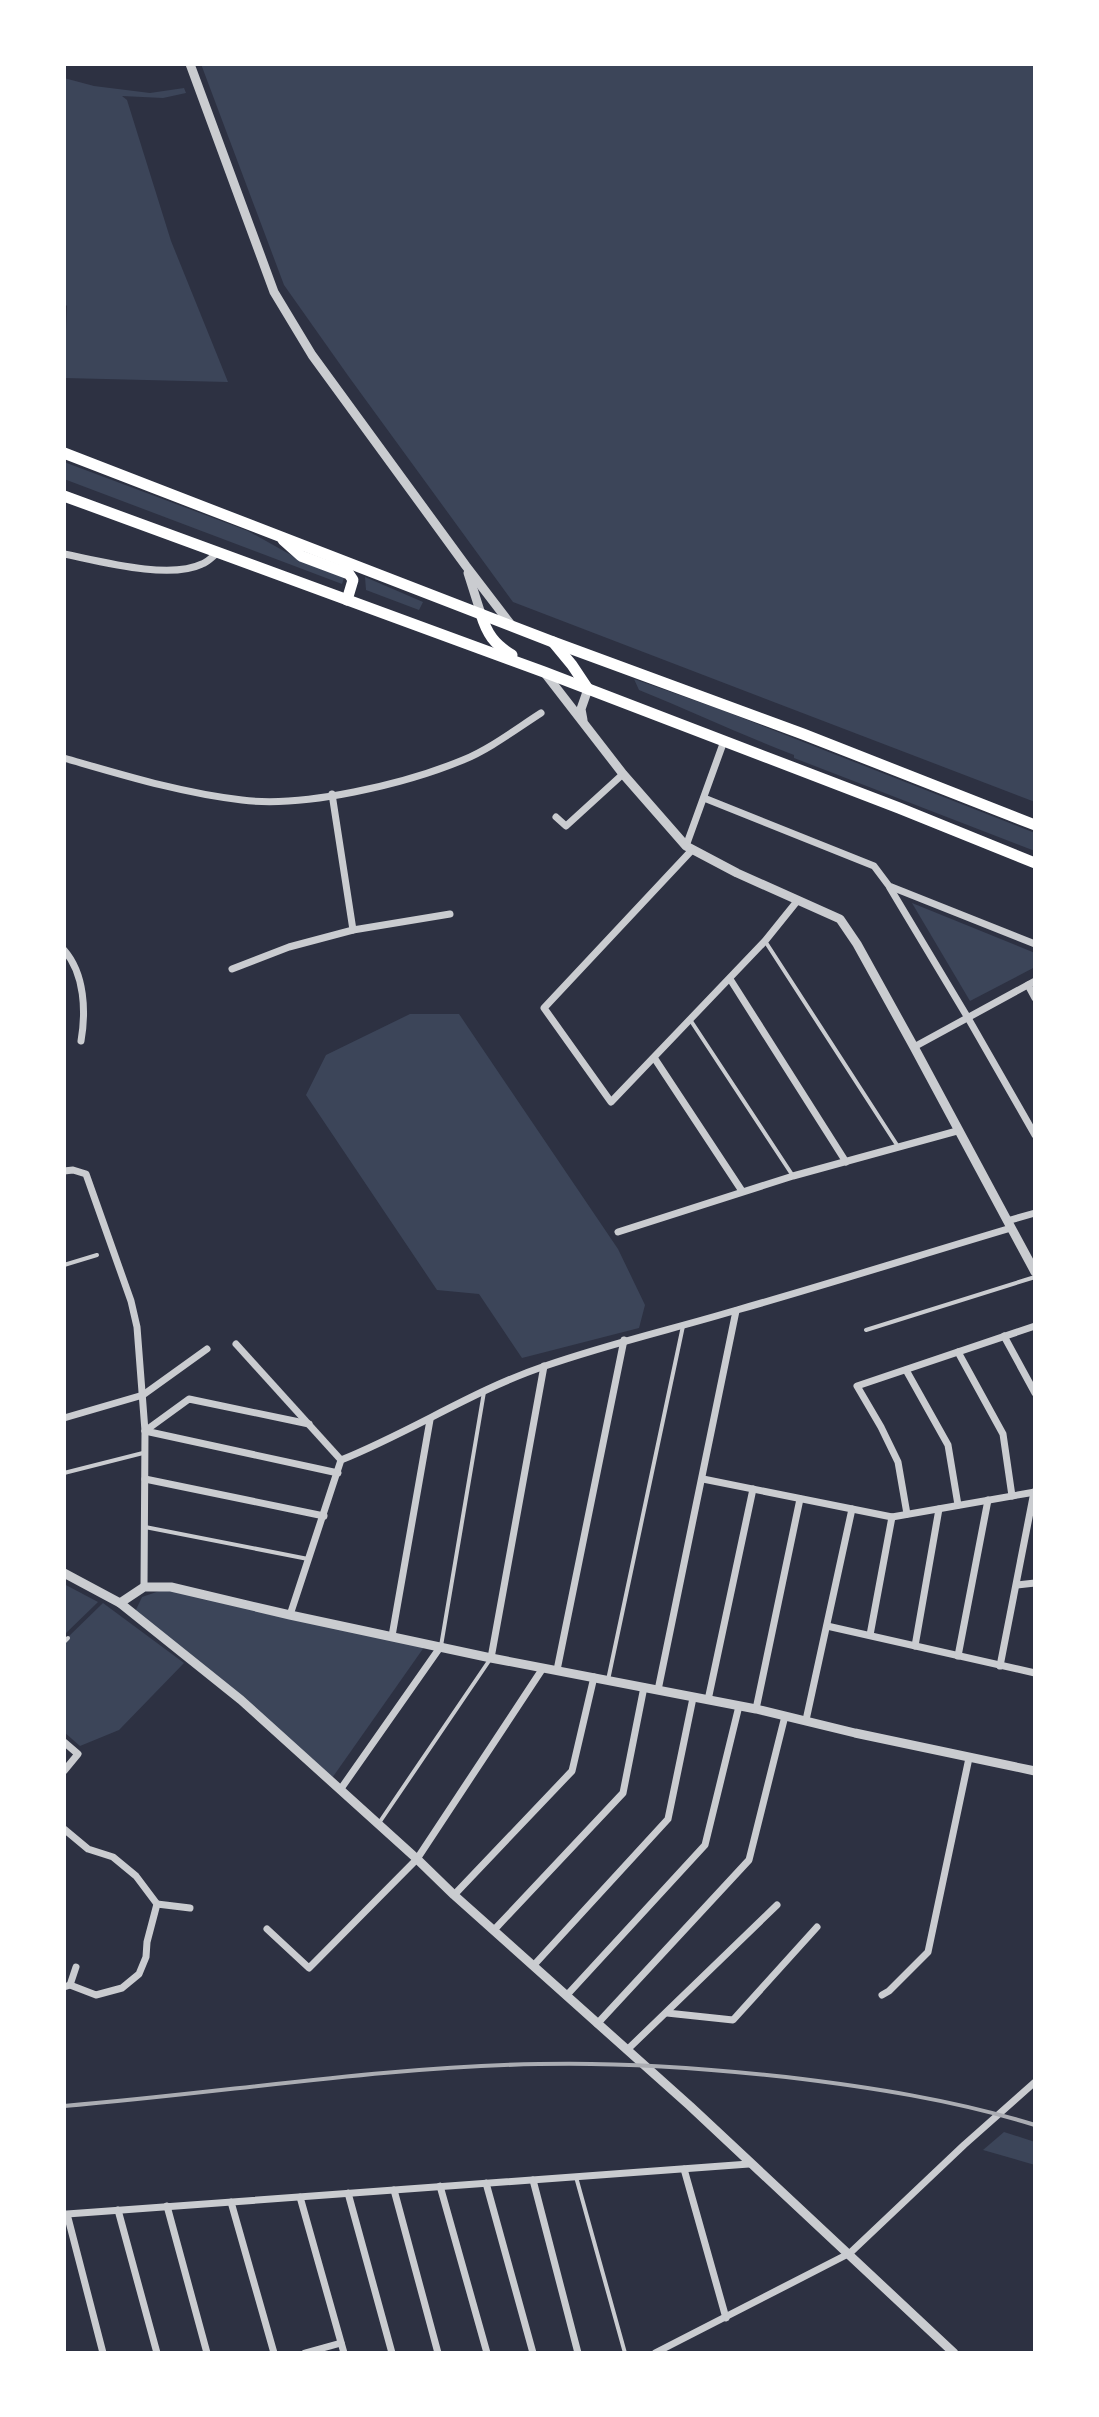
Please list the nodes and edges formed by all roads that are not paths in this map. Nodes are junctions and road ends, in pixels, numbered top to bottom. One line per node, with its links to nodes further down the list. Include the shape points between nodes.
1 (190, 64): 7 (street, via 274,292 317,362)
2 (64, 453): 4 (main road)
3 (64, 496): 5 (main road)
4 (277, 535): 8 (main road, via 301,556 349,574 353,580); 9 (main road)
5 (217, 553): 6 (street, via 203,564 158,570); 8 (main road)
6 (64, 554)
7 (466, 566): 9 (street); 10 (street)
8 (347, 600): 12 (main road)
9 (481, 614): 10 (main road); 12 (main road, via 490,638)
10 (512, 626): 11 (main road)
11 (553, 642): 13 (main road); 22 (main road)
12 (544, 672): 13 (main road); 15 (street)
13 (588, 689): 15 (street, via 581,709); 16 (main road)
14 (541, 713): 19 (street, via 466,759)
15 (584, 723): 18 (street)
16 (724, 741): 20 (street); 24 (main road)
17 (64, 758): 19 (street, via 166,787 245,801 288,802)
18 (623, 774): 21 (street, via 566,826); 23 (street)
19 (332, 794): 28 (street)
20 (704, 798): 23 (street); 25 (street, via 874,866)
21 (556, 817)
22 (1035, 825)
23 (689, 848): 26 (street); 40 (street, via 544,1008 611,1102)
24 (1035, 863)
25 (889, 886): 30 (street); 36 (street)
26 (798, 900): 29 (street); 39 (street, via 840,919)
27 (450, 914): 28 (street)
28 (353, 930): 32 (street)
29 (765, 941): 33 (street); 43 (lane)
30 (1035, 944)
31 (64, 950): 38 (street, via 78,974 84,1002)
32 (232, 969)
33 (730, 979): 37 (street); 44 (street)
34 (1032, 983): 35 (street); 36 (street)
35 (1035, 998)
36 (968, 1018): 39 (street); 42 (street)
37 (691, 1020): 40 (street); 46 (lane)
38 (81, 1041)
39 (914, 1047): 41 (street)
40 (655, 1059): 47 (street)
41 (957, 1131): 43 (street); 49 (street)
42 (1035, 1135)
43 (899, 1147): 44 (street)
44 (846, 1162): 46 (street)
45 (64, 1171): 67 (street, via 86,1174 127,1289 137,1327)
46 (793, 1176): 47 (street)
47 (742, 1191): 50 (street)
48 (1035, 1213): 49 (street)
49 (1009, 1224): 53 (street); 54 (street)
50 (618, 1232)
51 (97, 1255): 52 (lane)
52 (64, 1265)
53 (1035, 1275): 57 (lane)
54 (736, 1311): 55 (street); 77 (street)
55 (684, 1325): 59 (street); 111 (lane)
56 (1035, 1326): 58 (street)
57 (866, 1330)
58 (1004, 1336): 62 (street); 66 (street)
59 (624, 1340): 63 (street); 108 (street)
60 (236, 1344): 70 (street)
61 (207, 1349): 67 (street)
62 (958, 1352): 64 (street); 80 (street, via 1003,1434)
63 (544, 1366): 65 (street); 105 (street)
64 (906, 1370): 83 (street, via 948,1445); 86 (street, via 857,1386 898,1462)
65 (485, 1389): 69 (street); 102 (lane)
66 (1035, 1393)
67 (143, 1395): 68 (street); 71 (street)
68 (64, 1418)
69 (430, 1420): 73 (street); 101 (street)
70 (309, 1424): 71 (street, via 189,1399); 73 (street)
71 (145, 1431): 72 (street); 75 (street)
72 (145, 1452): 74 (lane); 76 (street)
73 (341, 1460): 75 (street)
74 (64, 1473)
75 (338, 1473): 87 (street)
76 (145, 1479): 87 (street); 89 (street)
77 (703, 1479): 78 (street); 113 (street)
78 (753, 1489): 81 (street); 115 (street)
79 (1035, 1492): 80 (street); 91 (street)
80 (1012, 1496): 82 (street)
81 (800, 1499): 84 (street); 117 (street)
82 (988, 1500): 83 (street); 104 (street)
83 (958, 1505): 85 (street)
84 (852, 1509): 88 (street); 99 (street)
85 (939, 1509): 86 (street); 103 (street)
86 (907, 1514): 88 (street)
87 (324, 1516): 92 (street)
88 (892, 1517): 100 (street)
89 (145, 1527): 92 (lane); 96 (street)
90 (1035, 1536): 91 (street)
91 (1025, 1538): 95 (street)
92 (308, 1560): 98 (street)
93 (64, 1573): 97 (street)
94 (1035, 1583): 95 (street)
95 (1017, 1585): 106 (street)
96 (144, 1587): 97 (street); 98 (street, via 171,1587)
97 (120, 1603): 124 (street, via 241,1700)
98 (290, 1615): 101 (street)
99 (827, 1626): 100 (street); 119 (street)
100 (870, 1635): 103 (street)
101 (392, 1636): 102 (street)
102 (441, 1646): 105 (street); 124 (street)
103 (915, 1646): 104 (street)
104 (958, 1656): 106 (street)
105 (491, 1658): 107 (street); 125 (lane)
106 (1000, 1666): 109 (street)
107 (543, 1668): 108 (street); 127 (street)
108 (557, 1670): 110 (street)
109 (1035, 1673)
110 (594, 1677): 111 (street); 128 (street, via 572,1771)
111 (608, 1680): 112 (street)
112 (644, 1687): 113 (street); 134 (street, via 623,1793)
113 (658, 1690): 114 (street)
114 (693, 1698): 115 (street); 135 (street, via 668,1819)
115 (708, 1700): 116 (street)
116 (739, 1706): 117 (street); 138 (street, via 705,1845)
117 (756, 1709): 118 (street)
118 (785, 1716): 119 (street); 141 (street, via 749,1860)
119 (806, 1720): 121 (street)
120 (64, 1742): 122 (street, via 78,1754)
121 (969, 1758): 123 (street); 139 (street, via 928,1952)
122 (64, 1771)
123 (1035, 1771)
124 (340, 1790): 125 (street)
125 (377, 1825): 127 (street)
126 (64, 1829): 129 (street, via 88,1849 113,1857)
127 (417, 1859): 128 (street); 133 (street, via 309,1968)
128 (454, 1895): 134 (street)
129 (157, 1904): 131 (street); 137 (street, via 139,1974 122,1988 96,1995)
130 (777, 1905): 140 (street)
131 (190, 1908)
132 (817, 1927): 140 (street, via 733,2020)
133 (267, 1929)
134 (494, 1930): 135 (street)
135 (534, 1965): 138 (street)
136 (76, 1967): 137 (street)
137 (67, 1986)
138 (567, 1995): 141 (street)
139 (882, 1995)
140 (667, 2013): 142 (street)
141 (597, 2024): 142 (street)
142 (627, 2050): 144 (street)
143 (1035, 2082): 156 (street)
144 (749, 2164): 145 (street); 156 (street)
145 (684, 2169): 146 (street); 157 (street)
146 (576, 2177): 147 (street); 171 (lane)
147 (533, 2180): 148 (street); 170 (street)
148 (486, 2183): 149 (street); 169 (street)
149 (440, 2186): 150 (street); 168 (street)
150 (394, 2190): 151 (street); 167 (street)
151 (348, 2193): 152 (street); 166 (street)
152 (300, 2197): 153 (street); 158 (street)
153 (231, 2202): 154 (street); 163 (street)
154 (167, 2206): 155 (street); 162 (street)
155 (118, 2210): 160 (street, via 67,2214); 161 (street)
156 (850, 2253): 157 (street); 174 (street)
157 (726, 2318): 159 (street)
158 (341, 2343): 164 (street); 165 (street)
159 (674, 2344): 172 (street); 173 (street)
160 (103, 2353)
161 (157, 2353)
162 (207, 2353)
163 (274, 2353)
164 (305, 2353)
165 (344, 2353)
166 (392, 2353)
167 (438, 2353)
168 (487, 2353)
169 (533, 2353)
170 (578, 2353)
171 (625, 2353)
172 (655, 2353)
173 (679, 2353)
174 (954, 2353)

